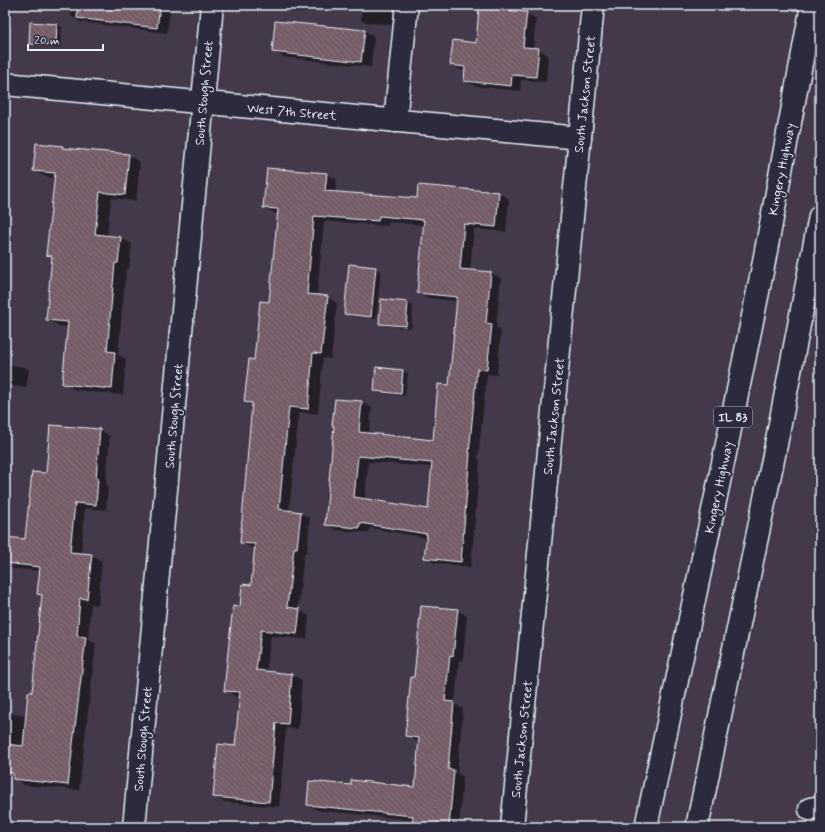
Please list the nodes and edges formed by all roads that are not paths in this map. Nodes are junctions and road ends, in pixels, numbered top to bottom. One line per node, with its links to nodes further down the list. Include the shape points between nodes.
1 (212, 5): 6 (main road, South Stough Street)
2 (407, 5): 7 (main road)
3 (592, 5): 8 (main road, South Jackson Street)
4 (812, 5): 12 (main road, Kingery Highway / IL 83, via 762,272)
5 (5, 84): 6 (main road, West 7th Street)
6 (202, 102): 7 (main road, West 7th Street); 10 (main road, South Stough Street)
7 (395, 121): 8 (main road, West 7th Street)
8 (580, 138): 11 (main road, South Jackson Street)
9 (820, 216): 13 (main road, via 774,455)
10 (134, 827)
11 (512, 827)
12 (646, 827)
13 (697, 827)

